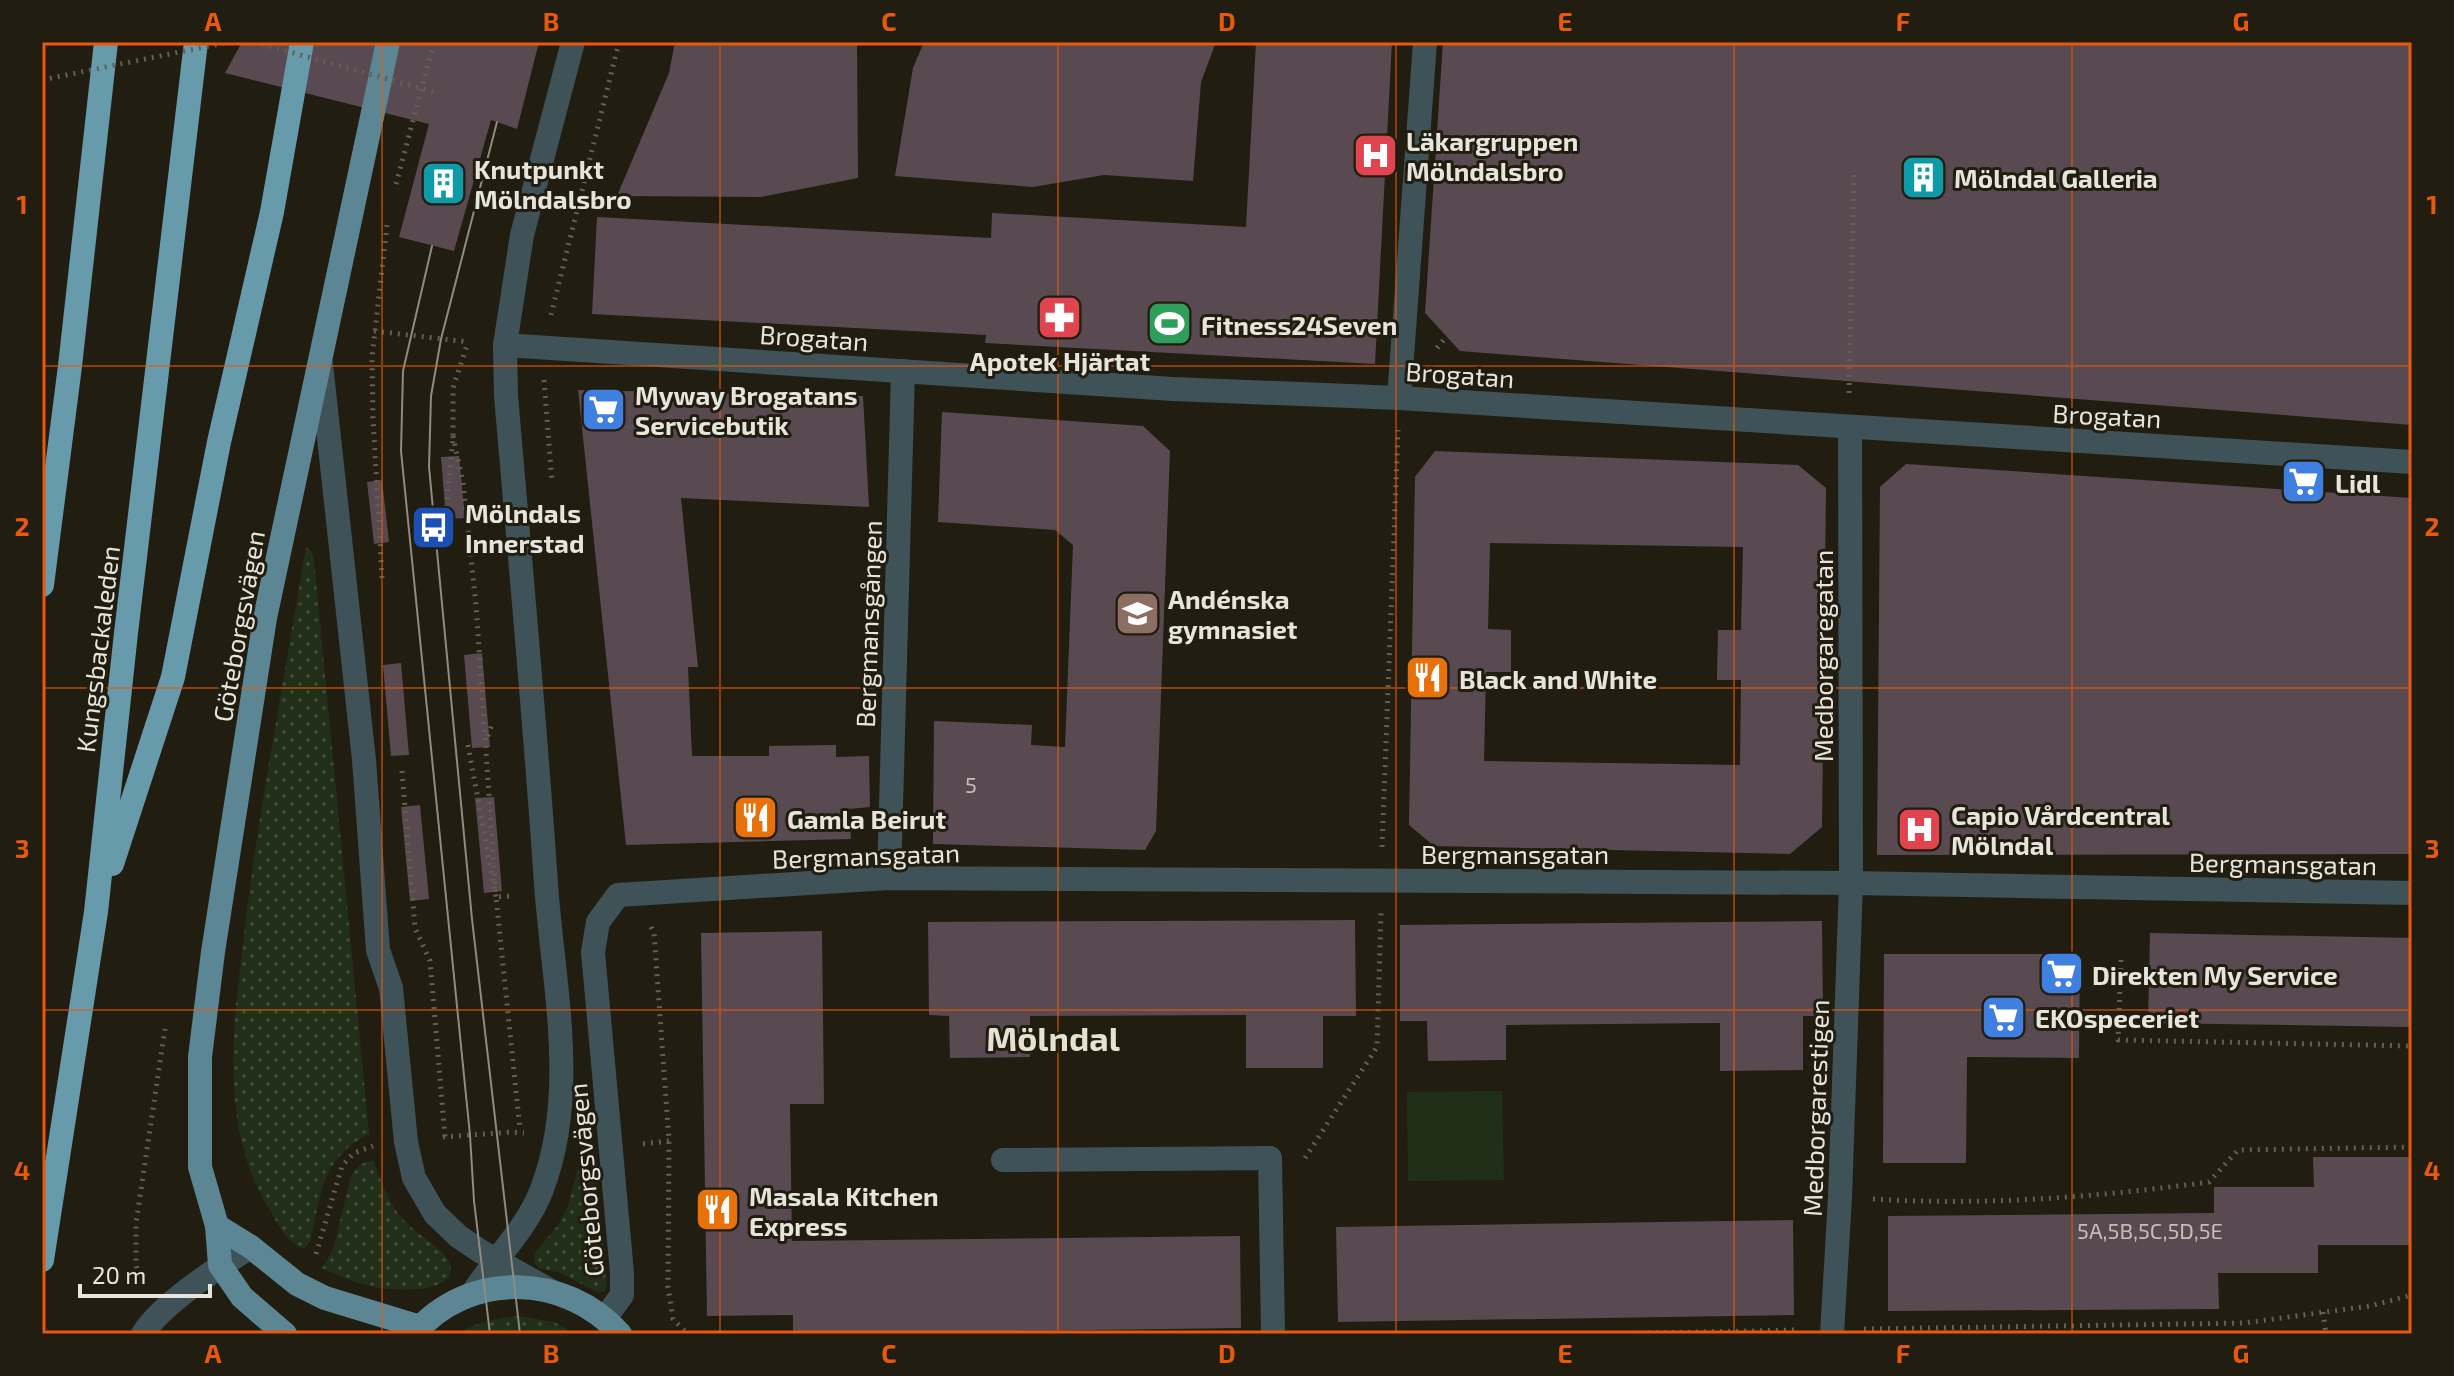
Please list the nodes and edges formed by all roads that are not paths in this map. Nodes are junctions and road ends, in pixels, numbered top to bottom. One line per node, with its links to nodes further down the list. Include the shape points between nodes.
1 (106, 42): 13 (highway)
2 (196, 42): 18 (highway, Kungsbackaleden)
3 (302, 42): 18 (highway, via 272,212 173,677)
4 (388, 42): 8 (main road, Göteborgsvägen)
5 (573, 42): 7 (street, via 522,235)
6 (1425, 42): 10 (street)
7 (505, 345): 9 (street, Brogatan); 22 (street, via 563,1074 542,1190)
8 (320, 356): 20 (main road, Göteborgsvägen, via 265,618 200,1057 200,1167); 22 (street, via 364,760 378,950 391,988 406,1142 414,1178 435,1214 458,1236)
9 (903, 371): 10 (street, Brogatan); 14 (street, Bergmansgången)
10 (1399, 398): 11 (street, Brogatan)
11 (1850, 428): 12 (street, Brogatan); 15 (street, Medborgaregatan)
12 (2412, 462)
13 (42, 585)
14 (889, 878): 15 (street, Bergmansgatan); 17 (street, Bergmansgatan)
15 (1851, 883): 16 (street, Bergmansgatan); 29 (street, Medborgarestigen)
16 (2412, 893)
17 (618, 895): 27 (street, Göteborgsvägen, via 598,922 593,952 622,1273 622,1295)
18 (96, 912): 23 (highway, Kungsbackaleden)
19 (1003, 1160): 32 (street, via 1270,1158)
20 (217, 1226): 21 (main road, Göteborgsvägen); 24 (main road, Göteborgsvägen)
21 (251, 1247): 24 (street); 28 (main road, Göteborgsvägen, via 297,1284 325,1298)
22 (498, 1259): 25 (street); 26 (street)
23 (42, 1260)
24 (220, 1265): 30 (street, via 158,1313); 31 (main road, via 242,1297)
25 (551, 1291): 26 (main road, Göteborgsvägen, via 515,1286); 27 (main road, Göteborgsvägen, via 579,1302)
26 (472, 1294): 28 (main road, Göteborgsvägen)
27 (612, 1326)
28 (417, 1330)
29 (1832, 1332)
30 (143, 1334)
31 (285, 1334)
32 (1273, 1334)

